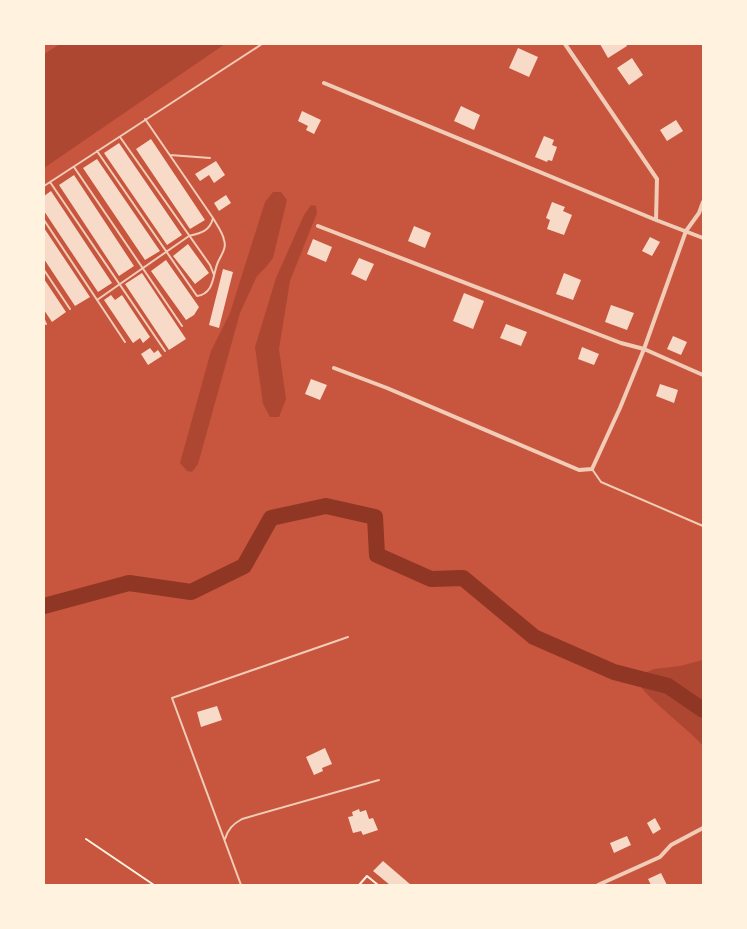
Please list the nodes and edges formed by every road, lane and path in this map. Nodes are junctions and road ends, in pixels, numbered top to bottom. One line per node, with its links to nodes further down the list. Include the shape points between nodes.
1 (262, 44): 4 (lane)
2 (565, 44): 15 (street, via 657,178)
3 (324, 82): 15 (street)
4 (145, 119): 5 (lane); 7 (lane)
5 (120, 136): 6 (lane); 18 (lane)
6 (97, 151): 9 (lane); 20 (lane)
7 (170, 155): 8 (lane); 13 (lane)
8 (210, 158)
9 (74, 166): 10 (lane); 21 (lane)
10 (50, 182): 11 (lane); 24 (lane)
11 (44, 186)
12 (703, 202): 17 (street)
13 (213, 218): 18 (lane, via 204,232); 23 (lane, via 225,241)
14 (44, 220): 25 (lane)
15 (656, 220): 17 (street)
16 (318, 226): 31 (street, via 620,343)
17 (686, 231): 19 (street); 31 (street)
18 (189, 236): 20 (lane); 23 (lane, via 210,265)
19 (703, 238)
20 (166, 252): 21 (lane); 23 (lane, via 197,296 208,291)
21 (143, 268): 24 (lane); 29 (lane)
22 (44, 270): 26 (lane)
23 (215, 278)
24 (120, 284): 25 (lane); 32 (lane)
25 (97, 300): 30 (lane)
26 (70, 309)
27 (44, 320): 28 (lane)
28 (46, 324)
29 (182, 326)
30 (125, 342)
31 (644, 349): 34 (street); 35 (street)
32 (165, 352)
33 (334, 368): 35 (street, via 579,470)
34 (703, 375)
35 (592, 469): 36 (lane, via 601,482)
36 (703, 526)
37 (348, 637): 41 (lane, via 172,698)
38 (379, 780): 41 (lane, via 242,819 228,830)
39 (703, 828): 46 (street, via 671,845 660,856)
40 (86, 839): 42 (path)
41 (224, 841): 43 (lane)
42 (154, 885)
43 (241, 885)
44 (359, 885): 45 (path, via 367,876)
45 (378, 885)
46 (598, 885)

